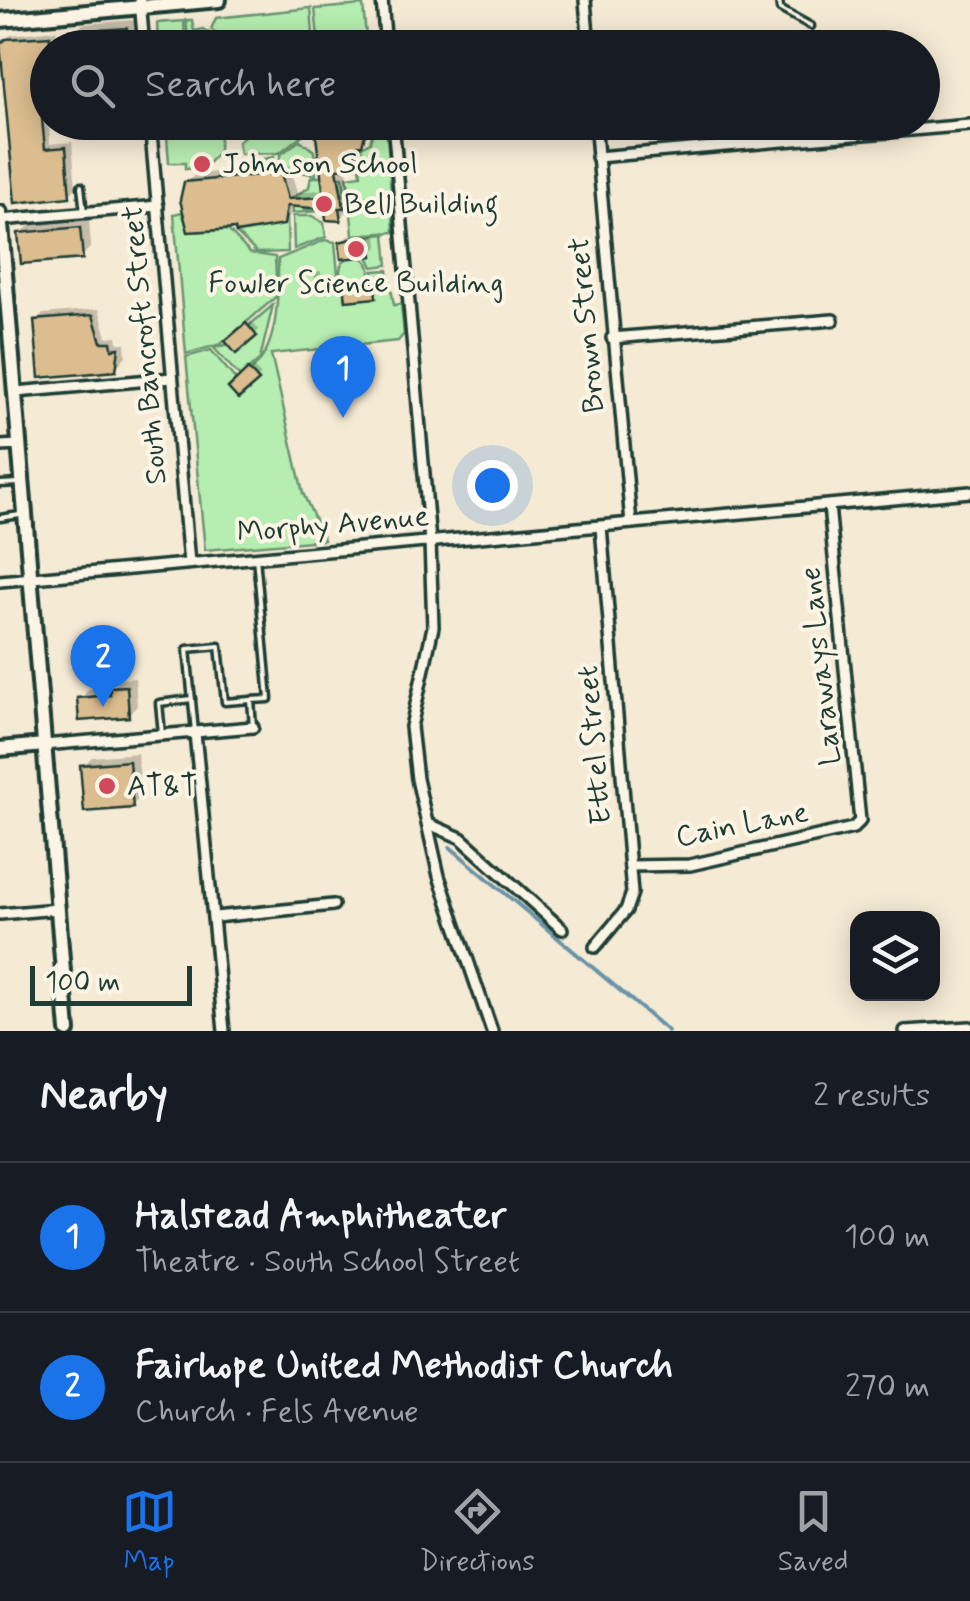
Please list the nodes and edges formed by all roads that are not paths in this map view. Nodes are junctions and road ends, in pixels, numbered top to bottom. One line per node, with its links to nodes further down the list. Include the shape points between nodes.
1 (219, 0): 5 (street)
2 (382, 0): 9 (street)
3 (585, 0): 10 (street)
4 (779, 0): 7 (lane, via 780,9)
5 (140, 4): 6 (street); 8 (street)
6 (0, 20)
7 (811, 26)
8 (142, 30)
9 (384, 30)
10 (588, 30)
11 (970, 125): 12 (street)
12 (940, 128)
13 (152, 140): 19 (street, South Bancroft Street)
14 (395, 140): 38 (street)
15 (597, 140): 17 (street, Brown Street)
16 (796, 140): 17 (street)
17 (598, 157): 25 (street, Brown Street)
18 (81, 186): 21 (lane)
19 (158, 206): 21 (street); 26 (street, South Bancroft Street)
20 (0, 213): 22 (street)
21 (84, 213): 22 (street)
22 (1, 220): 23 (street)
23 (4, 301): 27 (street)
24 (833, 320): 25 (street)
25 (612, 338): 36 (street, Brown Street)
26 (172, 378): 27 (street); 40 (street, South Bancroft Street)
27 (16, 392): 28 (street)
28 (20, 445): 29 (street); 30 (street)
29 (0, 446)
30 (24, 482): 31 (lane); 34 (street)
31 (0, 484)
32 (970, 492): 33 (street, Morphy Avenue)
33 (830, 506): 36 (street, Morphy Avenue); 50 (street, Laraways Lane)
34 (27, 515): 35 (lane); 41 (street)
35 (0, 518)
36 (631, 524): 37 (street, Morphy Avenue)
37 (601, 526): 38 (street, Morphy Avenue); 52 (street, Ettel Street)
38 (430, 542): 39 (street, Morphy Avenue); 51 (street, via 433,627 412,727)
39 (256, 557): 40 (street, Morphy Avenue); 44 (lane, via 269,699)
40 (189, 563): 41 (street, Morphy Avenue)
41 (32, 578): 42 (street, Morphy Avenue); 48 (street)
42 (0, 581)
43 (192, 699): 44 (lane, via 187,649 220,646 225,702); 46 (lane); 47 (lane, via 159,702)
44 (251, 700): 45 (lane)
45 (253, 727): 46 (street)
46 (195, 733): 47 (street); 56 (street)
47 (162, 735): 48 (street)
48 (44, 745): 49 (street); 54 (street)
49 (0, 749)
50 (860, 821): 52 (street, Cain Lane, via 854,828 690,866)
51 (429, 824): 57 (street, via 461,838); 62 (street, via 450,914)
52 (630, 866): 58 (street, Ettel Street, via 630,902)
53 (333, 904): 56 (street)
54 (57, 908): 55 (street); 60 (street)
55 (0, 914)
56 (216, 916): 61 (street)
57 (562, 928)
58 (594, 947)
59 (970, 1027): 63 (street)
60 (68, 1031)
61 (224, 1031)
62 (492, 1031)
63 (906, 1031)

